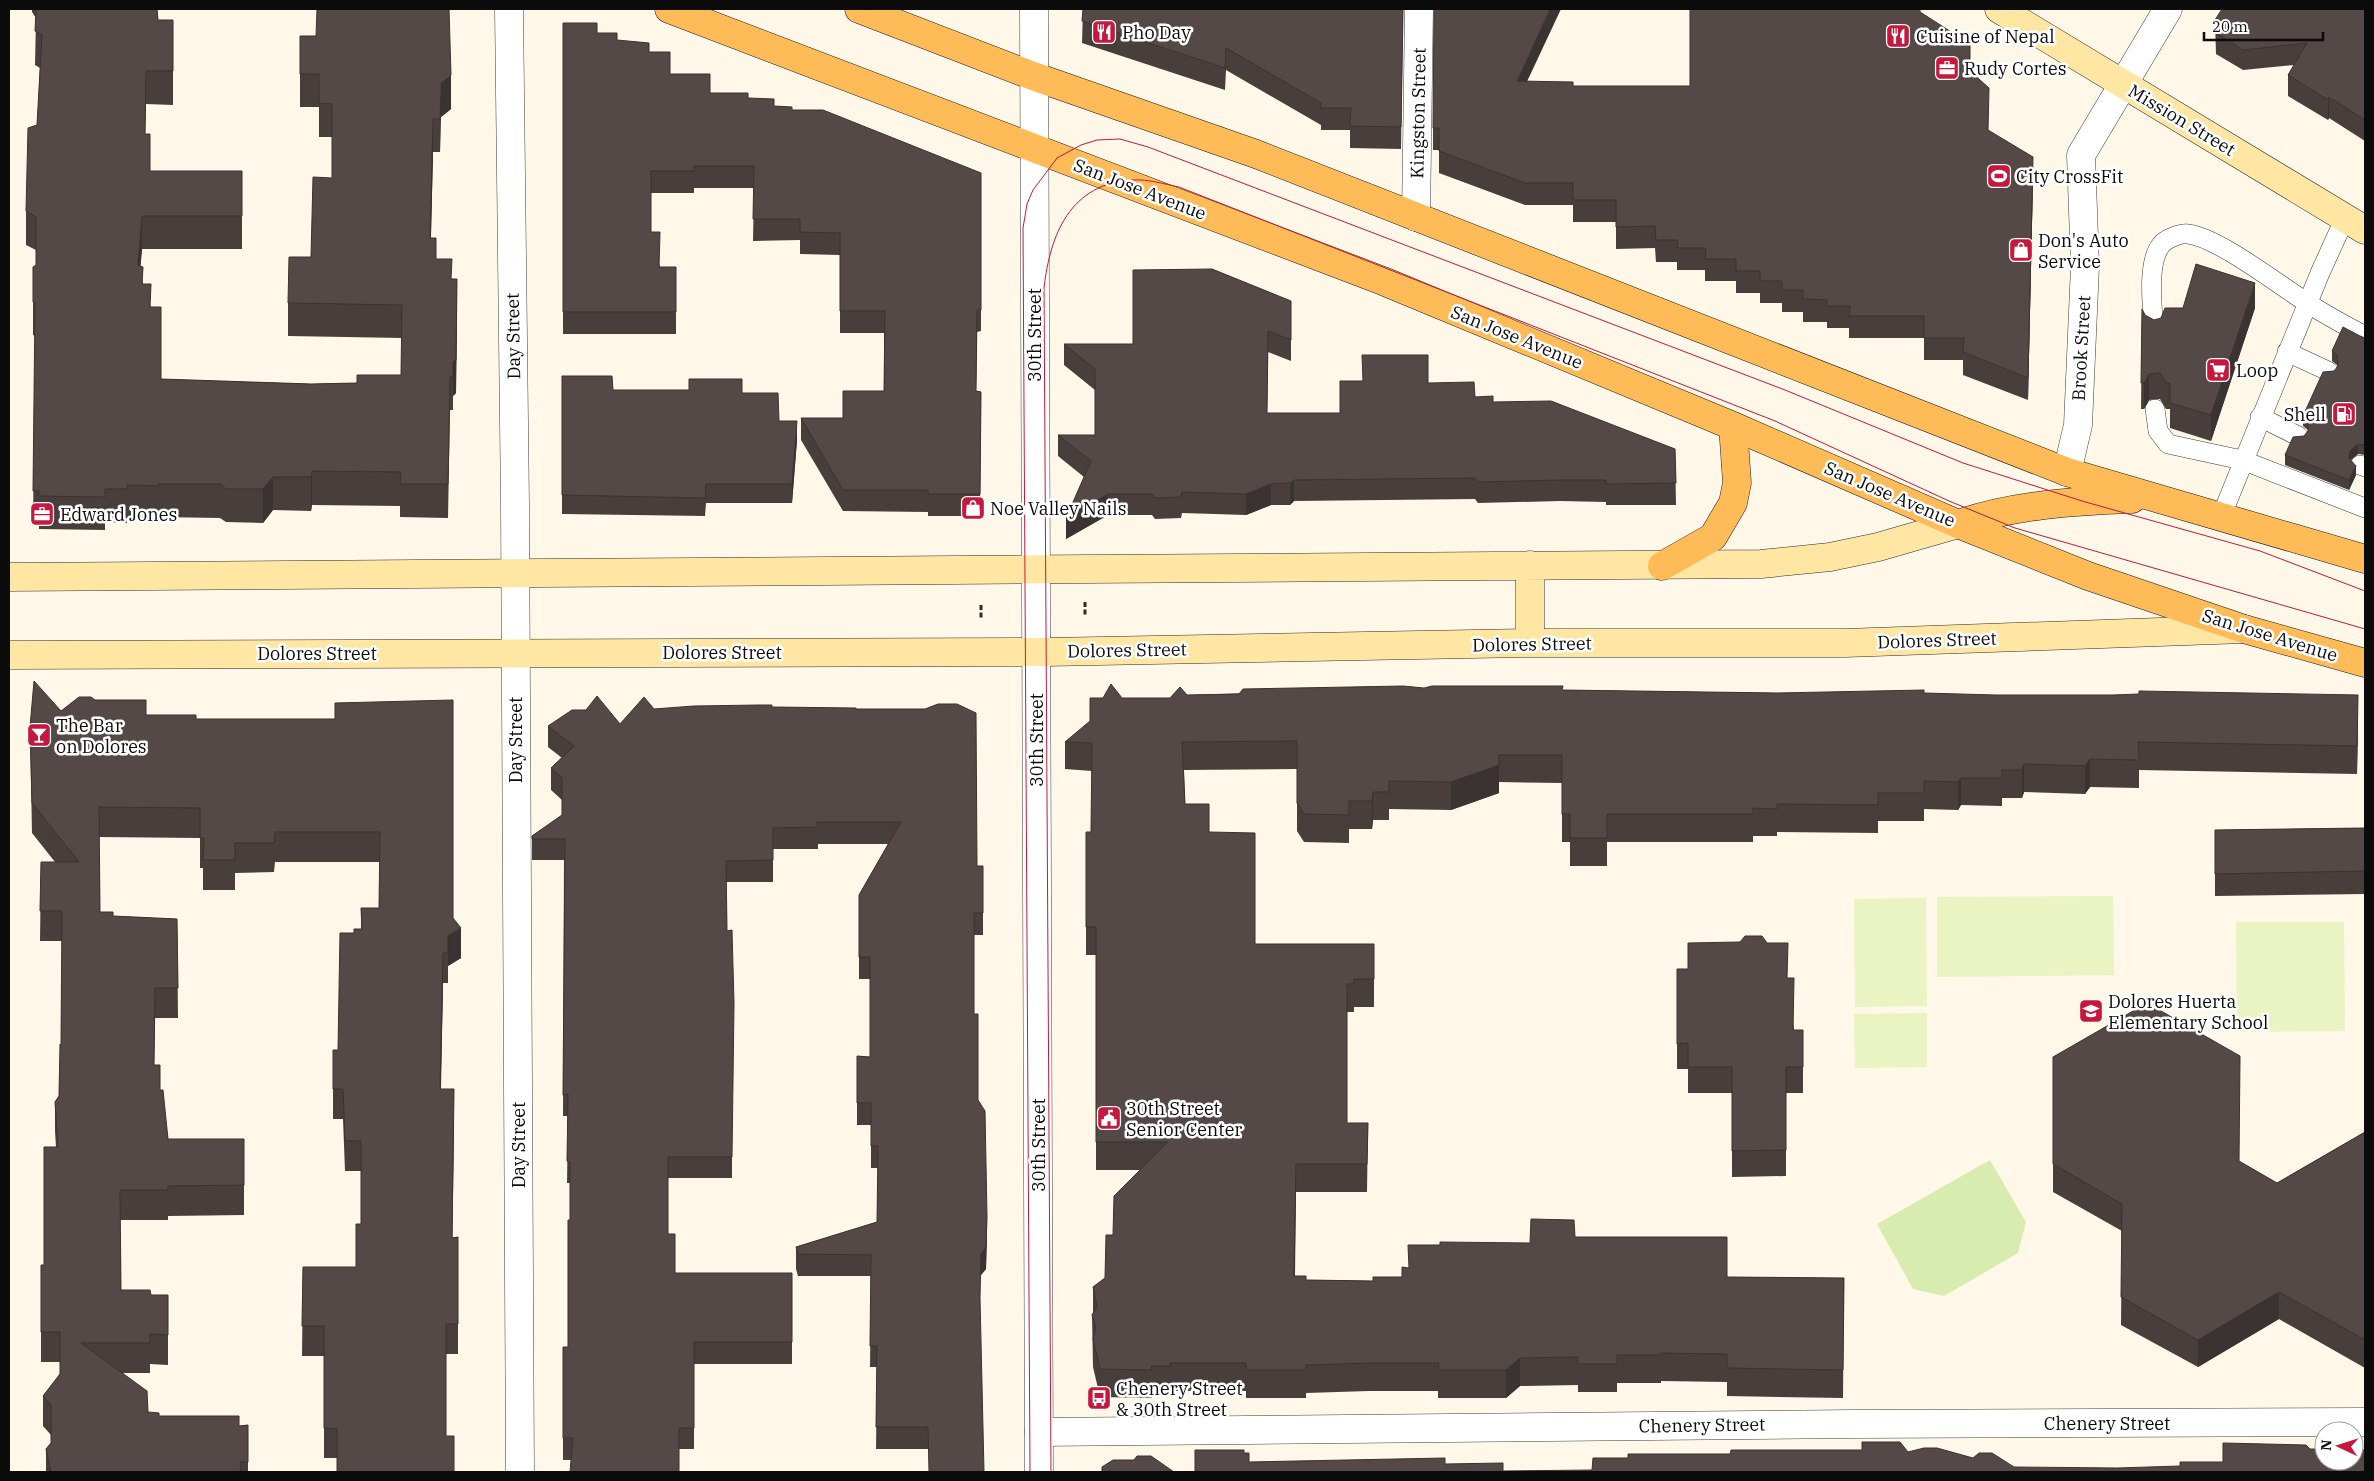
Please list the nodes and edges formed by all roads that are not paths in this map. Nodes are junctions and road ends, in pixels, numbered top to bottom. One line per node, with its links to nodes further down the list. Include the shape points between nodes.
1 (509, 9): 32 (street, Day Street)
2 (669, 9): 10 (main road, San Jose Avenue)
3 (858, 9): 8 (main road)
4 (1034, 9): 8 (street, 30th Street)
5 (1419, 9): 11 (street, Kingston Street)
6 (2000, 9): 9 (main road, Mission Street)
7 (2168, 9): 9 (street, Brook Street)
8 (1034, 76): 10 (street, 30th Street); 11 (main road, via 1256,154)
9 (2122, 83): 12 (main road, Mission Street); 23 (street, Brook Street, via 2081,156 2085,266 2078,425)
10 (1032, 147): 20 (main road, San Jose Avenue, via 1383,281); 31 (street, 30th Street)
11 (1416, 217): 23 (main road)
12 (2355, 224): 13 (lane)
13 (2307, 304): 14 (lane, via 2214,244 2188,234 2176,236 2162,243 2154,258); 15 (lane); 16 (lane)
14 (2154, 334)
15 (2365, 336)
16 (2287, 352): 17 (lane); 19 (lane)
17 (2328, 371)
18 (2155, 409): 22 (lane, via 2158,431 2168,444)
19 (2260, 417): 21 (lane); 22 (lane)
20 (1733, 426): 27 (main road, San Jose Avenue); 30 (main road, via 1737,482 1733,503 1712,537)
21 (2298, 436)
22 (2242, 460): 25 (lane); 26 (lane)
23 (2067, 472): 24 (main road)
24 (2156, 498): 26 (main road); 27 (main road, via 2082,501 1984,515)
25 (2365, 508)
26 (2221, 517): 28 (main road)
27 (1958, 524): 30 (main road, via 1830,558 1761,564); 34 (main road, San Jose Avenue, via 2088,576)
28 (2365, 557)
29 (1530, 565): 30 (main road); 31 (main road); 35 (main road)
30 (1662, 566)
31 (1035, 569): 32 (main road); 36 (street, 30th Street)
32 (515, 573): 33 (main road); 37 (street, Day Street)
33 (9, 577)
34 (2244, 629): 35 (main road, Dolores Street, via 1855,642); 39 (main road, San Jose Avenue)
35 (1530, 643): 36 (main road, Dolores Street)
36 (1035, 651): 37 (main road, Dolores Street); 41 (street, 30th Street)
37 (515, 652): 38 (main road, Dolores Street); 42 (street, Day Street)
38 (9, 655)
39 (2365, 663)
40 (2365, 1422): 41 (street, Chenery Street)
41 (1039, 1432): 43 (street, 30th Street)
42 (520, 1472)
43 (1039, 1472)

